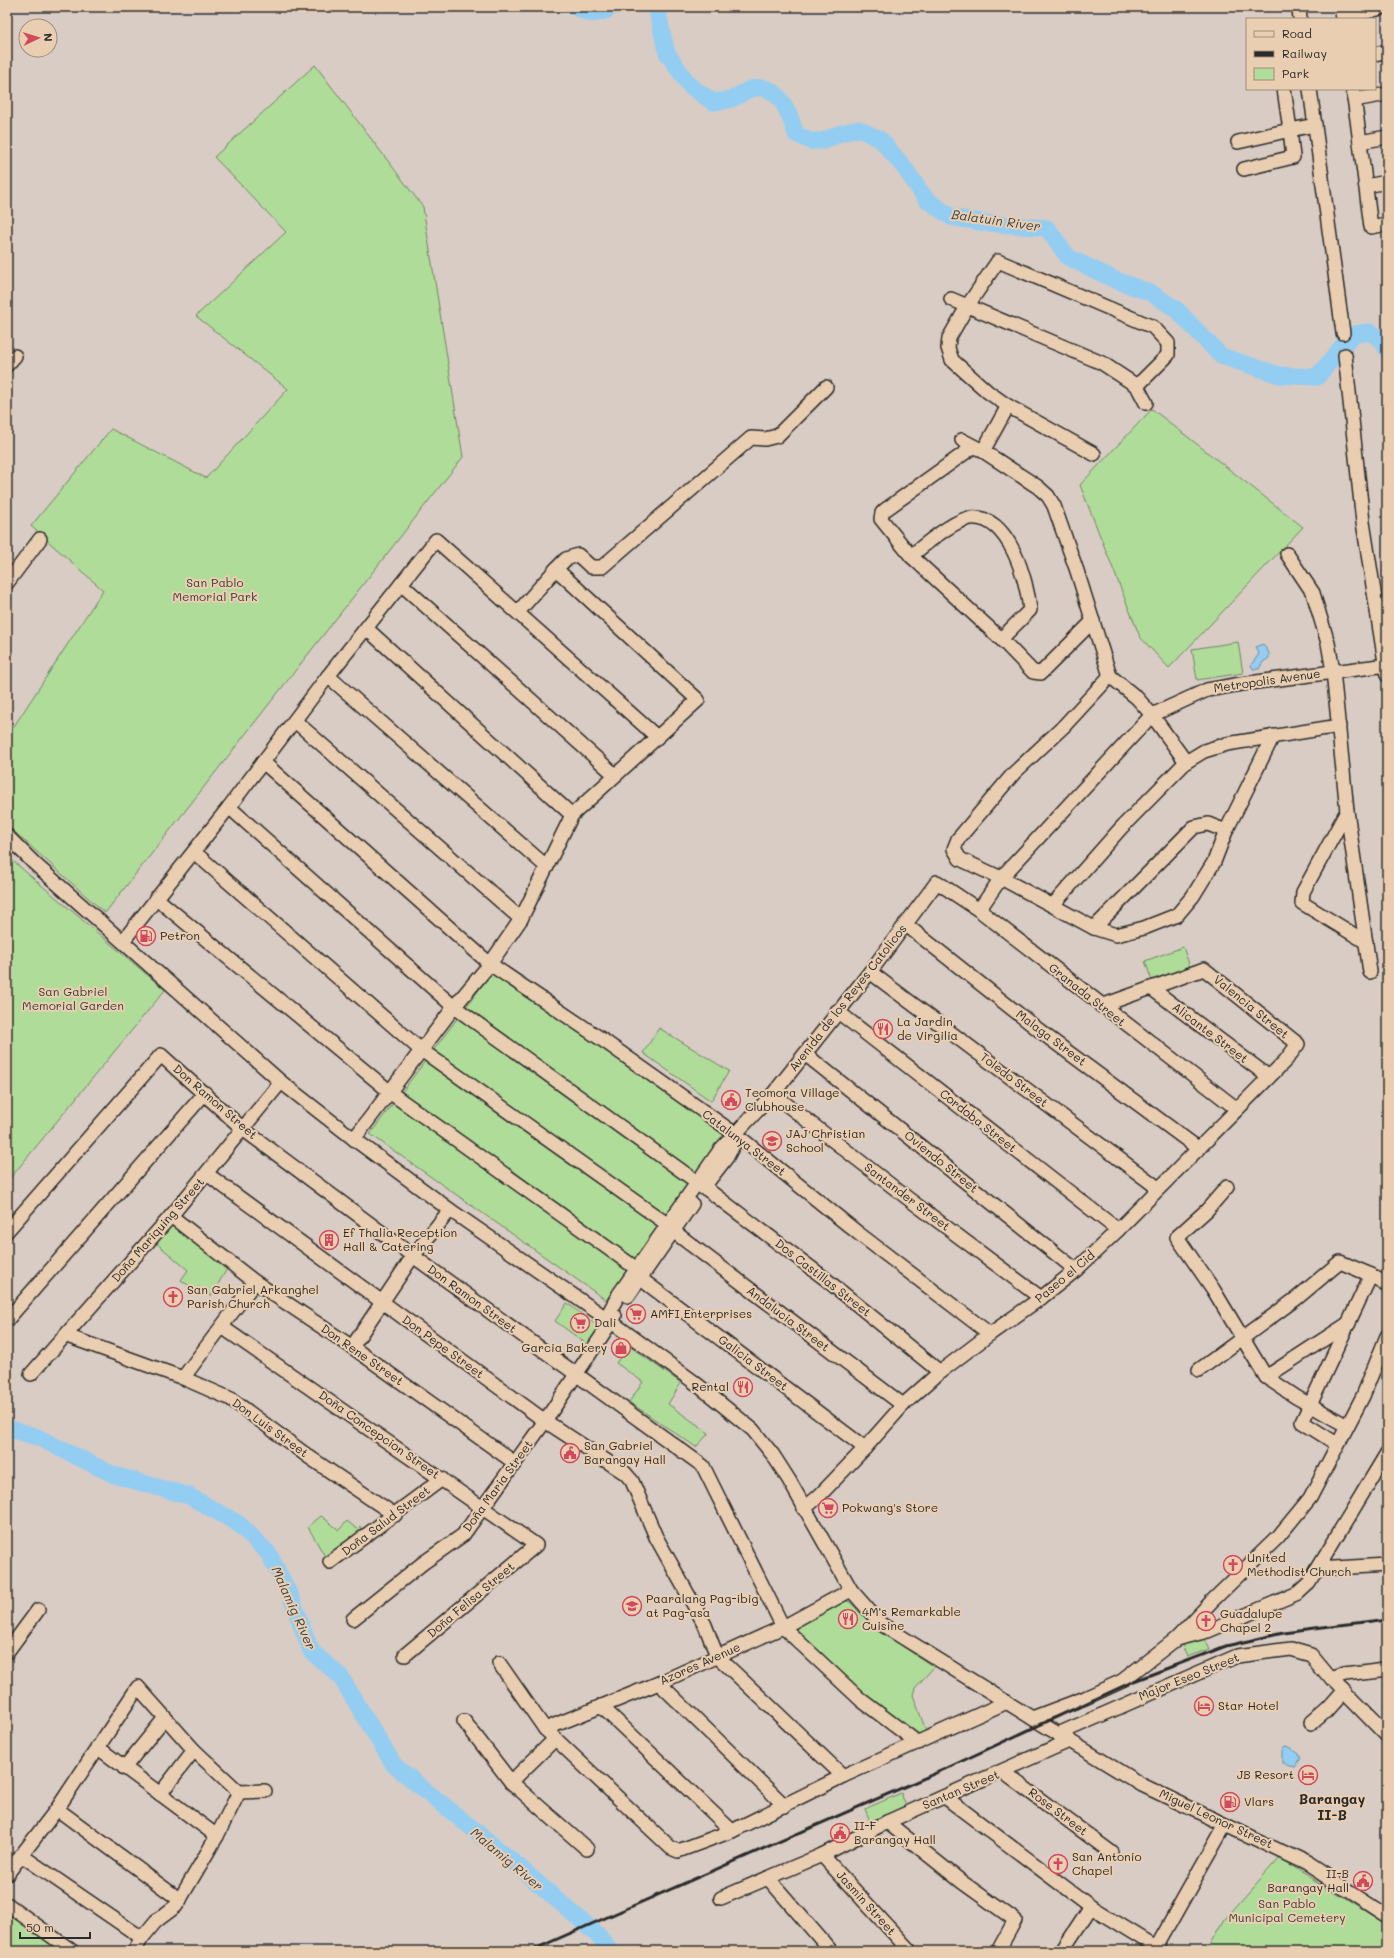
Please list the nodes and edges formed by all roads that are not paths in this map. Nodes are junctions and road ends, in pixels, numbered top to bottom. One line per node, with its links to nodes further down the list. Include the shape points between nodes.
1 (1299, 7): 4 (street)
2 (1341, 7): 5 (street)
3 (1384, 7): 6 (street)
4 (1300, 18)
5 (1343, 18)
6 (1346, 18)
7 (1387, 51): 8 (street)
8 (1376, 54)
9 (1284, 90): 14 (street)
10 (1310, 90): 13 (street)
11 (1354, 94): 12 (street); 17 (street)
12 (1387, 94)
13 (1315, 125): 14 (street); 24 (street)
14 (1290, 130): 16 (street); 18 (street, via 1292,157)
15 (1387, 137): 17 (street)
16 (1238, 142)
17 (1360, 142): 20 (street)
18 (1244, 169)
19 (1387, 182): 20 (street)
20 (1366, 186): 21 (street, via 1371,227)
21 (1387, 224)
22 (951, 299): 23 (street)
23 (968, 305): 26 (street, via 1102,363); 26 (street, via 998,261 1153,327 1168,343 1168,355); 29 (street, via 949,338 949,354 952,360 988,392)
24 (1343, 333)
25 (1345, 355): 42 (street, via 1363,522)
26 (1137, 386): 28 (street)
27 (826, 387): 35 (street, via 777,436 765,439 751,438 602,567 591,567 578,555 566,559)
28 (1146, 402)
29 (1008, 406): 30 (street); 31 (street)
30 (973, 446): 34 (street, via 882,513 881,520); 39 (street, via 1048,496 1057,513)
31 (1094, 454)
32 (40, 539): 36 (street)
33 (1288, 554): 43 (street, via 1313,593 1328,643)
34 (911, 556): 41 (street); 41 (street, via 944,530 969,518 984,519 1000,530 1016,555 1029,595 1030,610)
35 (556, 569): 38 (street); 50 (street, via 698,700)
36 (7, 583)
37 (401, 584): 38 (street, via 436,540); 40 (street); 53 (street)
38 (518, 612): 50 (street)
39 (1093, 621): 41 (street, via 1041,673 1034,672); 45 (street)
40 (367, 629): 44 (street); 56 (street)
41 (1002, 639)
42 (1387, 668): 43 (street, Metropolis Avenue)
43 (1333, 671): 46 (street, Metropolis Avenue, via 1207,690); 48 (street)
44 (328, 676): 47 (street); 60 (street)
45 (1110, 676): 46 (street, via 1137,698); 61 (street, via 1063,727 1014,773 958,838 954,849 960,859)
46 (1152, 715): 52 (street); 61 (street)
47 (295, 720): 51 (street); 66 (street)
48 (1338, 726): 49 (street); 55 (street)
49 (1273, 736): 52 (street, via 1226,744 1204,751); 57 (street)
50 (657, 737): 53 (street)
51 (263, 762): 54 (street); 71 (street, Catalunya Street)
52 (1186, 762): 64 (street, via 1121,828)
53 (615, 775): 56 (street)
54 (229, 807): 59 (street); 76 (street, Dos Castillas Street)
55 (1347, 811): 70 (street); 70 (street, via 1303,892 1302,903)
56 (572, 816): 60 (street)
57 (1226, 831): 68 (street, via 1208,824 1194,827); 68 (street, via 1214,862 1193,896 1177,915 1144,928 1116,935)
58 (7, 836): 69 (street, Miguel Leonor Street)
59 (194, 852): 63 (street); 79 (street, Andalucia Street)
60 (547, 867): 66 (street)
61 (1000, 878): 64 (street); 65 (street)
62 (937, 882): 65 (street, Granada Street); 67 (street, Avenida de los Reyes Catolicos)
63 (156, 898): 69 (street); 84 (street, Galicia Street)
64 (1053, 905): 68 (street)
65 (979, 910): 75 (street, Granada Street)
66 (521, 919): 71 (street)
67 (905, 924): 72 (street, Avenida de los Reyes Catolicos); 90 (street, Malaga Street, via 1049,1038)
68 (1094, 928)
69 (123, 941): 82 (street, Miguel Leonor Street)
70 (1366, 942): 73 (street)
71 (490, 964): 76 (street); 88 (street, Catalunya Street)
72 (870, 972): 77 (street, Avenida de los Reyes Catolicos); 94 (street, Toledo Street)
73 (1370, 972)
74 (1152, 988): 75 (street); 78 (street, Valencia Street, via 1204,969); 81 (street, Alicante Street)
75 (1101, 1006): 86 (street, Granada Street)
76 (457, 1009): 79 (street); 92 (street, Dos Castillas Street)
77 (837, 1011): 80 (street, Avenida de los Reyes Catolicos); 98 (street, Cordoba Street)
78 (1298, 1044): 81 (street, Paseo el Cid)
79 (424, 1052): 84 (street); 97 (street, Andalucia Street)
80 (806, 1054): 85 (street, Avenida de los Reyes Catolicos); 101 (street, Oviendo Street)
81 (1269, 1077): 86 (street, Paseo el Cid)
82 (281, 1082): 87 (street, Doña Mariquing Street); 89 (street, Miguel Leonor Street)
83 (205, 1093): 87 (street, Don Ramon Street); 99 (street, Don Ramon Street, via 161,1055); 108 (street)
84 (392, 1094): 89 (street); 102 (street, Galicia Street)
85 (773, 1094): 88 (street, Avenida de los Reyes Catolicos); 106 (street, Santander Street)
86 (1237, 1110): 90 (street, Paseo el Cid)
87 (243, 1129): 91 (street, Doña Mariquing Street); 100 (street, Don Ramon Street)
88 (737, 1133): 92 (street, Avenida de los Reyes Catolicos, via 720,1150); 112 (street, Catalunya Street, via 858,1232)
89 (354, 1139): 95 (street, Miguel Leonor Street)
90 (1199, 1149): 94 (street, Paseo el Cid)
91 (206, 1174): 96 (street, Doña Mariquing Street); 107 (street, Don Pepe Street)
92 (700, 1185): 97 (street, Avenida de los Reyes Catolicos); 118 (street, Dos Castillas Street, via 823,1277)
93 (1228, 1187): 115 (street, via 1177,1237)
94 (1158, 1188): 98 (street, Paseo el Cid)
95 (450, 1210): 100 (street); 109 (street, Miguel Leonor Street)
96 (171, 1216): 104 (street, Don Rene Street); 113 (street, Doña Mariquing Street)
97 (670, 1227): 102 (street, Avenida de los Reyes Catolicos); 124 (street, Andalucia Street)
98 (1118, 1230): 101 (street, Paseo el Cid)
99 (7, 1231)
100 (412, 1256): 107 (street); 120 (street, Don Ramon Street)
101 (1076, 1270): 106 (street, Paseo el Cid)
102 (639, 1274): 109 (street, Avenida de los Reyes Catolicos); 128 (street, Galicia Street)
103 (1371, 1275): 105 (street); 110 (street); 115 (street, via 1340,1262)
104 (254, 1282): 111 (street); 116 (street, Don Rene Street)
105 (1387, 1285)
106 (1041, 1298): 112 (street, Paseo el Cid)
107 (382, 1303): 116 (street); 125 (street, Don Pepe Street)
108 (7, 1320)
109 (608, 1320): 120 (street, Doña Maria Street); 133 (street, Miguel Leonor Street, via 694,1382 753,1430 773,1455)
110 (1349, 1323): 121 (street); 123 (street)
111 (222, 1327): 122 (street); 131 (street, Doña Concepcion Street)
112 (990, 1334): 118 (street, Paseo el Cid)
113 (66, 1336): 119 (street, Doña Mariquing Street); 122 (street, Don Luis Street)
114 (1387, 1336): 126 (street, via 1363,1396)
115 (1243, 1338): 117 (street); 121 (street)
116 (352, 1347): 130 (street, Don Rene Street)
117 (1199, 1370)
118 (940, 1372): 124 (street, Paseo el Cid)
119 (31, 1374)
120 (576, 1374): 125 (street, Doña Maria Street); 142 (street, Don Ramon Street, via 703,1466)
121 (1266, 1377): 123 (street)
122 (183, 1378): 134 (street, Don Luis Street, via 239,1404 309,1457)
123 (1311, 1404): 126 (street); 127 (street, via 1302,1422)
124 (903, 1405): 128 (street, Paseo el Cid)
125 (545, 1421): 130 (street, Doña Maria Street); 146 (street, Don Pepe Street, via 625,1473 632,1481 656,1537 705,1625)
126 (1347, 1426): 127 (street)
127 (1337, 1444): 143 (street, via 1310,1498 1278,1537)
128 (865, 1448): 133 (street, Paseo el Cid)
129 (1387, 1453): 138 (street)
130 (515, 1463): 132 (street, Doña Maria Street)
131 (442, 1479): 132 (street, Doña Concepcion Street); 134 (street, Doña Salud Street)
132 (483, 1508): 135 (street, Doña Concepcion Street); 141 (street, Doña Maria Street, via 463,1535)
133 (804, 1509): 139 (street, Miguel Leonor Street)
134 (395, 1515): 136 (street, Doña Salud Street)
135 (536, 1545): 145 (street, Doña Felisa Street)
136 (330, 1562)
137 (1387, 1565): 138 (street)
138 (1317, 1569): 143 (street, via 1309,1583 1298,1593 1208,1632)
139 (851, 1590): 142 (street, Azores Avenue); 152 (street, Miguel Leonor Street, via 881,1624)
140 (38, 1610): 144 (street)
141 (352, 1619)
142 (782, 1627): 146 (street, Azores Avenue); 163 (street, via 861,1700)
143 (1176, 1639): 156 (street, via 1122,1681)
144 (7, 1652)
145 (405, 1655)
146 (718, 1656): 150 (street, Azores Avenue); 168 (street)
147 (498, 1663): 158 (street)
148 (1387, 1669): 149 (street, via 1346,1674)
149 (1332, 1679): 151 (street, Major Eseo Street); 159 (street, Major Eseo Street, via 1311,1655 1290,1649 1237,1656)
150 (659, 1683): 153 (street, Azores Avenue); 174 (street)
151 (1343, 1691): 157 (street); 160 (street, Major Eseo Street)
152 (1007, 1702): 156 (street, Miguel Leonor Street); 163 (street)
153 (601, 1706): 158 (street, Azores Avenue); 178 (street)
154 (164, 1719): 164 (street, via 138,1687); 165 (street); 166 (street)
155 (464, 1721): 169 (street)
156 (1037, 1721): 159 (street, Miguel Leonor Street)
157 (1311, 1723)
158 (545, 1729): 161 (street)
159 (1058, 1734): 162 (street, Miguel Leonor Street)
160 (1387, 1736)
161 (555, 1739): 169 (street); 178 (street, via 674,1850 686,1849)
162 (1069, 1741): 167 (street, Santan Street); 177 (street, Miguel Leonor Street, via 1142,1785)
163 (918, 1743): 168 (street)
164 (96, 1747): 166 (street); 175 (street)
165 (194, 1750): 171 (street); 172 (street)
166 (124, 1768): 172 (street)
167 (1003, 1772): 173 (street, Santan Street); 181 (street, Rose Street)
168 (843, 1776): 174 (street)
169 (511, 1782): 180 (street)
170 (265, 1791): 171 (street)
171 (239, 1792): 179 (street)
172 (160, 1794): 179 (street)
173 (945, 1797): 176 (street, Santan Street); 189 (street)
174 (785, 1806): 178 (street)
175 (57, 1809): 182 (street); 187 (street)
176 (887, 1822): 183 (street, Santan Street); 197 (street, via 962,1882 1015,1920)
177 (1225, 1825): 190 (street, Miguel Leonor Street, via 1308,1864); 192 (street)
178 (732, 1831)
179 (216, 1836): 187 (street)
180 (587, 1849)
181 (1112, 1853)
182 (22, 1855): 184 (street); 191 (street)
183 (822, 1855): 185 (street, Santan Street); 196 (street, Jasmin Street)
184 (7, 1874)
185 (768, 1878): 186 (street, Santan Street); 195 (street)
186 (721, 1898)
187 (180, 1900): 191 (street, via 166,1915 156,1921)
188 (7, 1904): 193 (street)
189 (1091, 1907): 192 (street); 198 (street)
190 (1387, 1916)
191 (142, 1938): 194 (street)
192 (1155, 1949)
193 (72, 1951)
194 (134, 1951)
195 (831, 1951)
196 (910, 1951)
197 (998, 1951)
198 (1062, 1951)

